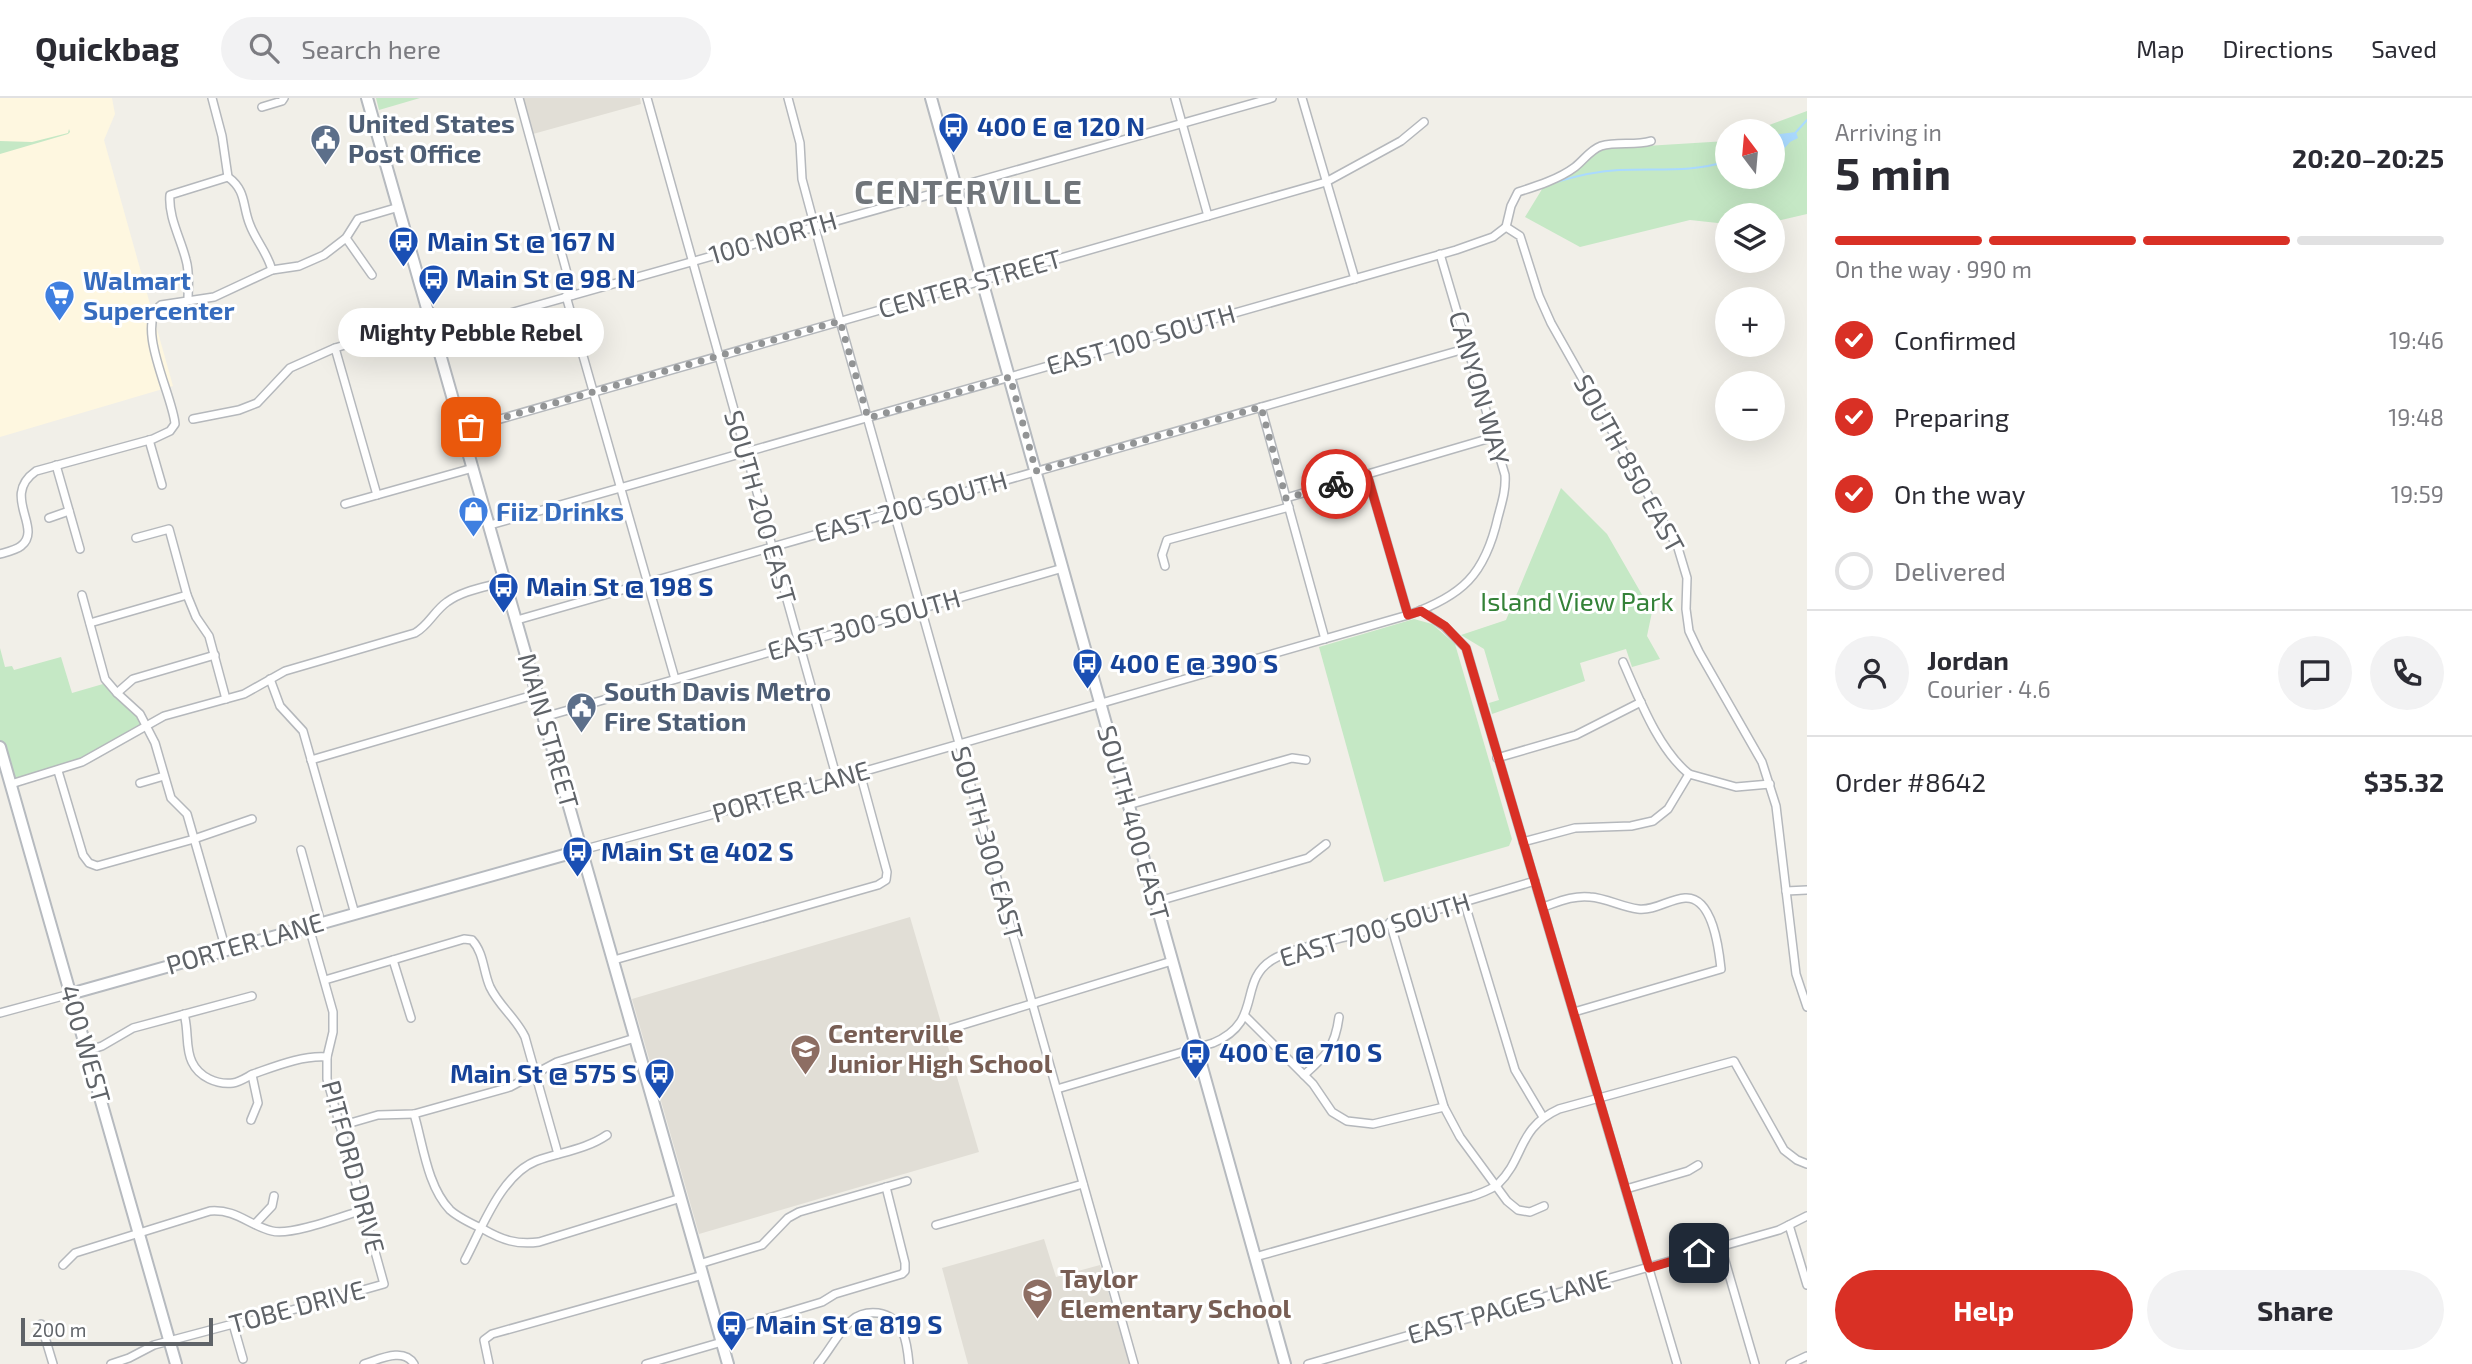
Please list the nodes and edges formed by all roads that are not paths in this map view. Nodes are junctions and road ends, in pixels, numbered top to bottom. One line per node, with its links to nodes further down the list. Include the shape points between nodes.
1 (212, 98): 15 (street)
2 (284, 98): 11 (street)
3 (368, 98): 18 (main road, MAIN STREET)
4 (519, 98): 29 (street)
5 (647, 98): 24 (street, SOUTH 200 EAST)
6 (788, 98): 20 (street, SOUTH 300 EAST)
7 (931, 98): 17 (main road, SOUTH 400 EAST)
8 (1175, 98): 13 (street)
9 (1272, 98): 13 (street, 100 NORTH)
10 (1301, 98): 16 (street)
11 (262, 107)
12 (1424, 122): 16 (street, CENTER STREET, via 1401,141)
13 (1182, 123): 17 (street, 100 NORTH); 19 (street)
14 (1651, 141): 21 (street, via 1603,146 1573,168 1518,192)
15 (228, 177): 25 (street, via 242,192 250,226); 30 (street, via 170,195 169,210 188,264)
16 (1326, 182): 19 (street, CENTER STREET); 27 (street)
17 (956, 186): 20 (street, 100 NORTH); 28 (main road, SOUTH 400 EAST)
18 (399, 207): 22 (street, via 358,219); 31 (main road, MAIN STREET)
19 (1208, 216): 28 (street, CENTER STREET)
20 (814, 225): 24 (street, 100 NORTH); 32 (street, SOUTH 300 EAST)
21 (1506, 227): 23 (street, EAST 100 SOUTH, via 1493,237); 100 (street, SOUTH 850 EAST, via 1520,236 1551,323 1678,548 1686,578 1689,631)
22 (346, 238): 25 (street, via 299,266); 26 (street)
23 (1440, 254): 27 (street, EAST 100 SOUTH); 35 (street, CANYON WAY)
24 (691, 261): 29 (street, 100 NORTH); 36 (street, SOUTH 200 EAST)
25 (272, 270): 30 (street, via 214,297)
26 (372, 275)
27 (1355, 279): 37 (street, EAST 100 SOUTH)
28 (982, 281): 32 (street, CENTER STREET); 37 (main road, SOUTH 400 EAST)
29 (570, 295): 33 (street, 100 NORTH); 38 (street)
30 (188, 300): 44 (street, via 161,305 152,321 175,424)
31 (432, 319): 33 (main road, MAIN STREET); 34 (street)
32 (840, 321): 36 (street, CENTER STREET); 40 (street, SOUTH 300 EAST)
33 (436, 334): 42 (main road, MAIN STREET)
34 (335, 348): 41 (street, via 290,368 257,403); 52 (street)
35 (1468, 348): 39 (street, EAST 200 SOUTH); 43 (street, CANYON WAY)
36 (718, 356): 38 (street, CENTER STREET); 45 (street, SOUTH 200 EAST)
37 (1010, 377): 40 (street, EAST 100 SOUTH); 48 (main road, SOUTH 400 EAST)
38 (595, 392): 42 (street, CENTER STREET); 51 (street)
39 (1261, 407): 48 (street, EAST 200 SOUTH); 53 (street)
40 (868, 418): 45 (street, EAST 100 SOUTH); 56 (street, SOUTH 300 EAST)
41 (194, 419)
42 (462, 430): 47 (main road, MAIN STREET)
43 (1494, 437): 49 (street); 58 (street, CANYON WAY, via 1506,489)
44 (149, 440): 46 (street); 50 (street, via 164,485)
45 (745, 453): 51 (street, EAST 100 SOUTH); 61 (street, SOUTH 200 EAST)
46 (56, 465): 55 (street); 63 (street, via 23,478 18,492 26,541)
47 (473, 468): 52 (street); 59 (main road, MAIN STREET)
48 (1036, 471): 56 (street, EAST 200 SOUTH); 65 (main road, SOUTH 400 EAST)
49 (1367, 474): 53 (street); 72 (street)
50 (152, 487)
51 (621, 488): 59 (street, EAST 100 SOUTH); 67 (street)
52 (377, 495): 54 (street)
53 (1287, 502): 64 (street, via 1167,540 1162,555); 75 (street)
54 (345, 503)
55 (69, 511): 57 (street); 62 (street)
56 (894, 512): 61 (street, EAST 200 SOUTH); 70 (street, SOUTH 300 EAST)
57 (49, 518)
58 (1497, 522): 71 (street, PORTER LANE, via 1475,575 1458,592)
59 (490, 526): 66 (main road, MAIN STREET)
60 (136, 538): 69 (street, via 169,529)
61 (771, 547): 67 (street, EAST 200 SOUTH); 76 (street, SOUTH 200 EAST)
62 (79, 550)
63 (0, 554)
64 (1165, 566)
65 (1063, 568): 70 (street, EAST 300 SOUTH); 85 (main road, SOUTH 400 EAST)
66 (506, 582): 73 (main road, MAIN STREET); 79 (street, via 458,596 415,633)
67 (648, 582): 73 (street, EAST 200 SOUTH); 80 (street)
68 (82, 595): 74 (street)
69 (187, 595): 74 (street); 77 (street)
70 (921, 608): 76 (street, EAST 300 SOUTH); 88 (street, SOUTH 300 EAST)
71 (1421, 611): 72 (street, PORTER LANE); 90 (street, via 1445,626 1466,648)
72 (1408, 615): 75 (street, PORTER LANE)
73 (517, 620): 82 (main road, MAIN STREET)
74 (90, 623): 81 (street, via 105,679)
75 (1325, 639): 85 (street, PORTER LANE)
76 (799, 644): 80 (street, EAST 300 SOUTH); 97 (street, SOUTH 200 EAST)
77 (215, 655): 81 (street, via 134,679); 83 (street)
78 (1623, 662): 84 (street)
79 (270, 679): 83 (street); 91 (street, via 280,706 303,730)
80 (675, 679): 86 (street, EAST 300 SOUTH)
81 (117, 694): 87 (street, via 136,708)
82 (537, 694): 86 (main road, MAIN STREET); 91 (street)
83 (226, 699): 87 (street)
84 (1641, 702): 90 (street, via 1576,735); 95 (street, via 1668,751)
85 (1100, 705): 88 (street, PORTER LANE); 101 (main road, SOUTH 400 EAST)
86 (544, 717): 107 (main road, MAIN STREET)
87 (145, 725): 93 (street); 96 (street)
88 (960, 744): 94 (street, PORTER LANE); 125 (street, SOUTH 300 EAST)
89 (0, 747): 99 (main road, 400 WEST)
90 (1497, 758): 104 (street)
91 (311, 760): 114 (street)
92 (1306, 760): 101 (street, via 1293,758)
93 (58, 771): 99 (street); 103 (street, via 89,863 107,864)
94 (860, 773): 97 (street, PORTER LANE); 120 (street, via 887,880)
95 (1689, 774): 100 (street, via 1736,787); 104 (street, via 1668,809 1653,821 1575,828)
96 (164, 776): 98 (street); 103 (street, via 171,798 187,814)
97 (836, 779): 107 (street, PORTER LANE)
98 (140, 783)
99 (11, 784): 123 (main road, 400 WEST)
100 (1770, 784): 110 (street, SOUTH 850 EAST)
101 (1128, 805): 112 (main road, SOUTH 400 EAST)
102 (252, 819): 103 (street)
103 (194, 839): 118 (street)
104 (1524, 842): 108 (street)
105 (1326, 844): 112 (street, via 1308,858)
106 (300, 850): 116 (street)
107 (582, 850): 114 (main road, PORTER LANE); 120 (main road, MAIN STREET)
108 (1535, 881): 111 (street, EAST 700 SOUTH); 113 (street)
109 (1807, 890): 110 (street)
110 (1786, 891): 126 (street, SOUTH 850 EAST, via 1796,974)
111 (1464, 901): 115 (street, EAST 700 SOUTH); 145 (street, via 1515,1070)
112 (1155, 902): 121 (main road, SOUTH 400 EAST)
113 (1543, 907): 127 (street); 127 (street, via 1591,897 1649,909 1686,897 1707,910 1717,941 1721,970)
114 (355, 914): 116 (main road, PORTER LANE)
115 (1390, 922): 130 (street, EAST 700 SOUTH, via 1273,959 1257,972); 143 (street)
116 (321, 923): 117 (main road, PORTER LANE)
117 (309, 927): 118 (main road, PORTER LANE); 122 (street, PITFORD DRIVE)
118 (226, 950): 123 (main road, PORTER LANE)
119 (393, 960): 122 (street); 132 (street); 138 (street, via 472,940 499,1004 525,1037)
120 (614, 960): 134 (main road, MAIN STREET)
121 (1172, 961): 125 (street); 135 (main road, SOUTH 400 EAST)
122 (325, 980): 137 (street, PITFORD DRIVE, via 333,1012)
123 (70, 993): 128 (street, PORTER LANE); 136 (main road, 400 WEST)
124 (251, 996): 129 (street)
125 (1032, 1002): 133 (street); 141 (street, SOUTH 300 EAST)
126 (1807, 1007)
127 (1574, 1012): 142 (street)
128 (0, 1013)
129 (184, 1014): 136 (street, via 133,1028); 139 (street, via 188,1053 197,1070 218,1083 235,1083)
130 (1245, 1016): 135 (street, via 1231,1034); 140 (street)
131 (1339, 1017): 140 (street, via 1332,1046)
132 (411, 1018)
133 (946, 1030)
134 (635, 1038): 138 (street); 158 (main road, MAIN STREET)
135 (1196, 1048): 141 (street); 168 (main road, SOUTH 400 EAST)
136 (87, 1051): 166 (main road, 400 WEST)
137 (327, 1057): 139 (street, via 312,1055); 147 (street, PITFORD DRIVE, via 327,1079)
138 (536, 1073): 144 (street, via 510,1087); 149 (street)
139 (252, 1074): 146 (street, via 258,1103)
140 (1304, 1075): 143 (street, via 1332,1112 1347,1121 1373,1124)
141 (1057, 1089): 153 (street, SOUTH 300 EAST)
142 (1600, 1098): 145 (street); 150 (street, via 1734,1060 1784,1150); 156 (street)
143 (1444, 1107): 154 (street)
144 (414, 1114): 147 (street, via 378,1115); 165 (street, via 442,1200 452,1212)
145 (1543, 1117): 154 (street)
146 (251, 1120)
147 (340, 1126): 160 (street, PITFORD DRIVE)
148 (607, 1135): 149 (street, via 594,1144)
149 (558, 1154): 165 (street, via 519,1170)
150 (1807, 1164)
151 (1698, 1165): 156 (street)
152 (907, 1181): 155 (street)
153 (1083, 1184): 163 (street); 191 (street, SOUTH 300 EAST)
154 (1496, 1186): 159 (street, via 1518,1210 1530,1212); 168 (street)
155 (886, 1187): 172 (street, via 799,1212 762,1245); 177 (street, via 905,1271)
156 (1626, 1189): 171 (street)
157 (274, 1196): 162 (street, via 272,1206)
158 (681, 1198): 165 (street, via 539,1242 509,1242); 172 (main road, MAIN STREET)
159 (1544, 1206)
160 (363, 1210): 162 (street, via 293,1230 275,1232); 173 (street, PITFORD DRIVE)
161 (1807, 1216): 164 (street, EAST PAGES LANE)
162 (255, 1224): 166 (street, via 223,1210)
163 (936, 1225)
164 (1789, 1225): 167 (street, EAST PAGES LANE); 174 (street)
165 (482, 1229): 169 (street)
166 (139, 1232): 170 (street, via 75,1253); 178 (main road, 400 WEST)
167 (1721, 1247): 171 (street, EAST PAGES LANE); 195 (street)
168 (1255, 1257): 192 (main road, SOUTH 400 EAST)
169 (465, 1260)
170 (63, 1265)
171 (1649, 1268): 193 (street, EAST PAGES LANE); 194 (street)
172 (701, 1269): 177 (main road, MAIN STREET); 186 (street, via 492,1334 484,1340)
173 (384, 1284): 176 (street, TOBE DRIVE)
174 (1807, 1285)
175 (41, 1324): 181 (street)
176 (233, 1324): 178 (street, TOBE DRIVE); 180 (street)
177 (720, 1337): 187 (street); 188 (main road, MAIN STREET)
178 (170, 1341): 182 (street, TOBE DRIVE); 183 (main road, 400 WEST)
179 (1807, 1356): 196 (street)
180 (243, 1359)
181 (53, 1364)
182 (111, 1364)
183 (176, 1364)
184 (364, 1364): 185 (street, via 400,1354)
185 (414, 1364)
186 (489, 1364)
187 (646, 1364)
188 (728, 1364)
189 (818, 1364): 190 (street, via 853,1320 874,1312 891,1317 900,1326)
190 (909, 1364)
191 (1134, 1364)
192 (1285, 1364)
193 (1308, 1364)
194 (1678, 1364)
195 (1755, 1364)
196 (1790, 1364)

